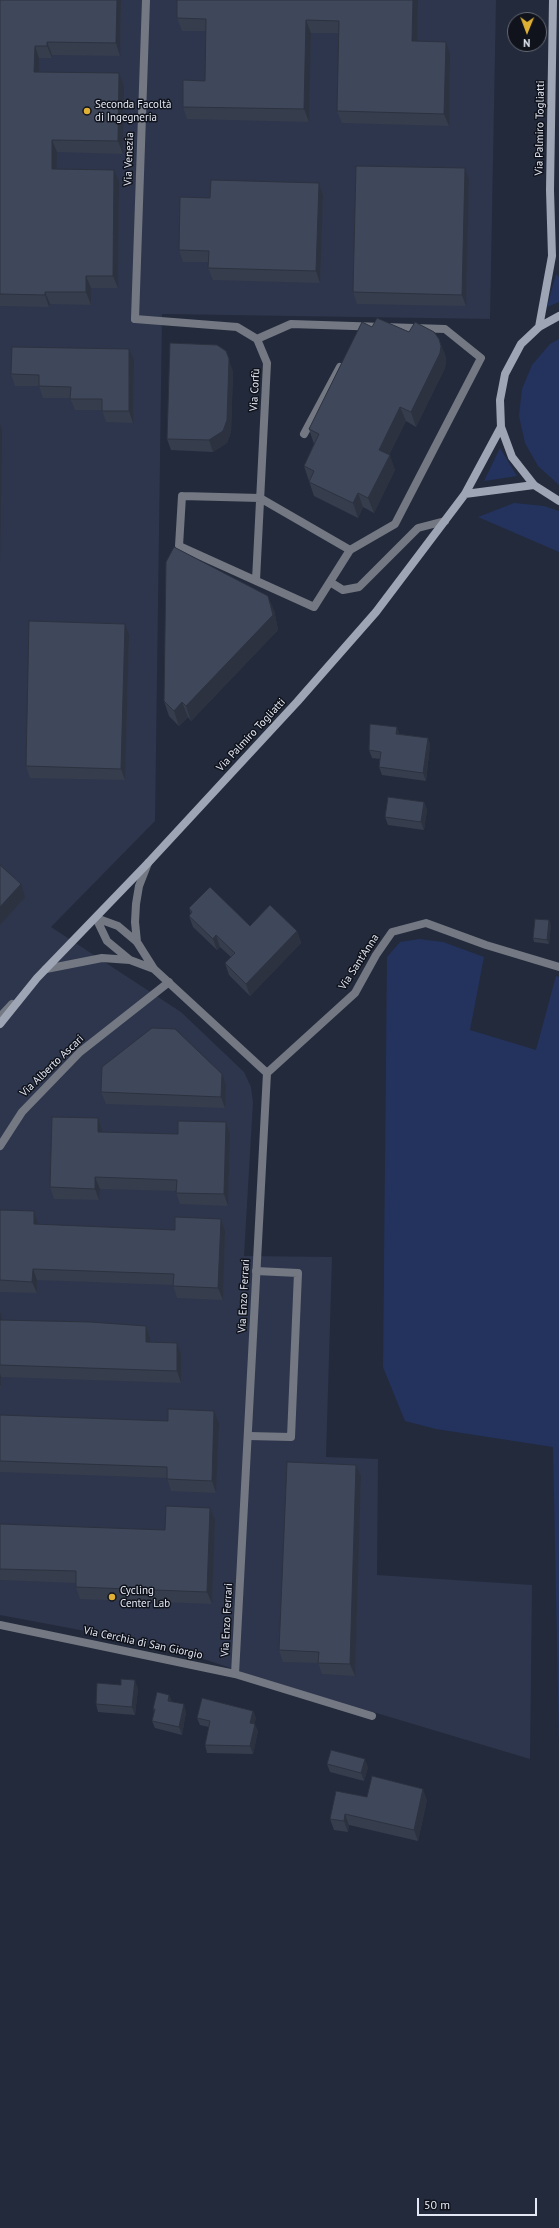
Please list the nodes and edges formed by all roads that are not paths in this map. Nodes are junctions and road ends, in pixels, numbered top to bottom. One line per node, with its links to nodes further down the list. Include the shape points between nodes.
1 (146, 0): 7 (street, Via Venezia, via 135,319 237,327)
2 (553, 0): 3 (main road, Via Palmiro Togliatti, via 550,190)
3 (552, 256): 4 (main road); 6 (main road, Via Palmiro Togliatti)
4 (559, 262)
5 (559, 316): 6 (main road)
6 (539, 327): 9 (main road, via 521,344 505,374 500,400)
7 (257, 339): 13 (street, Via Corfù, via 267,363); 16 (street, via 291,324 360,329 445,329 482,358 396,524)
8 (344, 360): 10 (street)
9 (501, 427): 11 (main road, via 512,457); 12 (main road, Via Palmiro Togliatti)
10 (304, 434)
11 (534, 485): 12 (main road); 14 (main road)
12 (466, 494): 15 (main road, Via Palmiro Togliatti)
13 (260, 498): 16 (street); 17 (street, Via Corfù); 17 (street, via 182,496 179,546)
14 (559, 501)
15 (445, 521): 18 (street, via 418,528 360,587 342,590); 19 (main road, Via Palmiro Togliatti, via 376,612 297,702)
16 (350, 550): 18 (street)
17 (256, 580): 18 (street, via 314,607)
18 (330, 582)
19 (148, 863): 20 (main road, Via Palmiro Togliatti); 21 (street, via 139,886 136,904)
20 (96, 918): 21 (street, via 118,926); 22 (street, via 106,941); 24 (main road, Via Palmiro Togliatti)
21 (137, 942): 25 (street)
22 (130, 960): 24 (street, via 102,958); 25 (street)
23 (559, 967): 30 (street, Via Sant'Anna, via 426,924 392,932 355,993)
24 (46, 969): 26 (main road, Via Palmiro Togliatti)
25 (154, 969): 27 (street)
26 (37, 978): 28 (street, Via Palmiro Togliatti); 29 (main road, Via Palmiro Togliatti)
27 (169, 982): 30 (street); 31 (street, Via Alberto Ascari, via 80,1052 22,1112)
28 (0, 1017)
29 (0, 1024)
30 (267, 1073): 32 (street, Via Enzo Ferrari)
31 (0, 1146)
32 (256, 1271): 33 (street, Via Enzo Ferrari); 33 (street, via 298,1273 291,1437)
33 (249, 1436): 35 (street, Via Enzo Ferrari)
34 (0, 1625): 35 (street, Via Cerchia di San Giorgio)
35 (235, 1674): 36 (street, Via Cerchia di San Giorgio)
36 (372, 1716)

